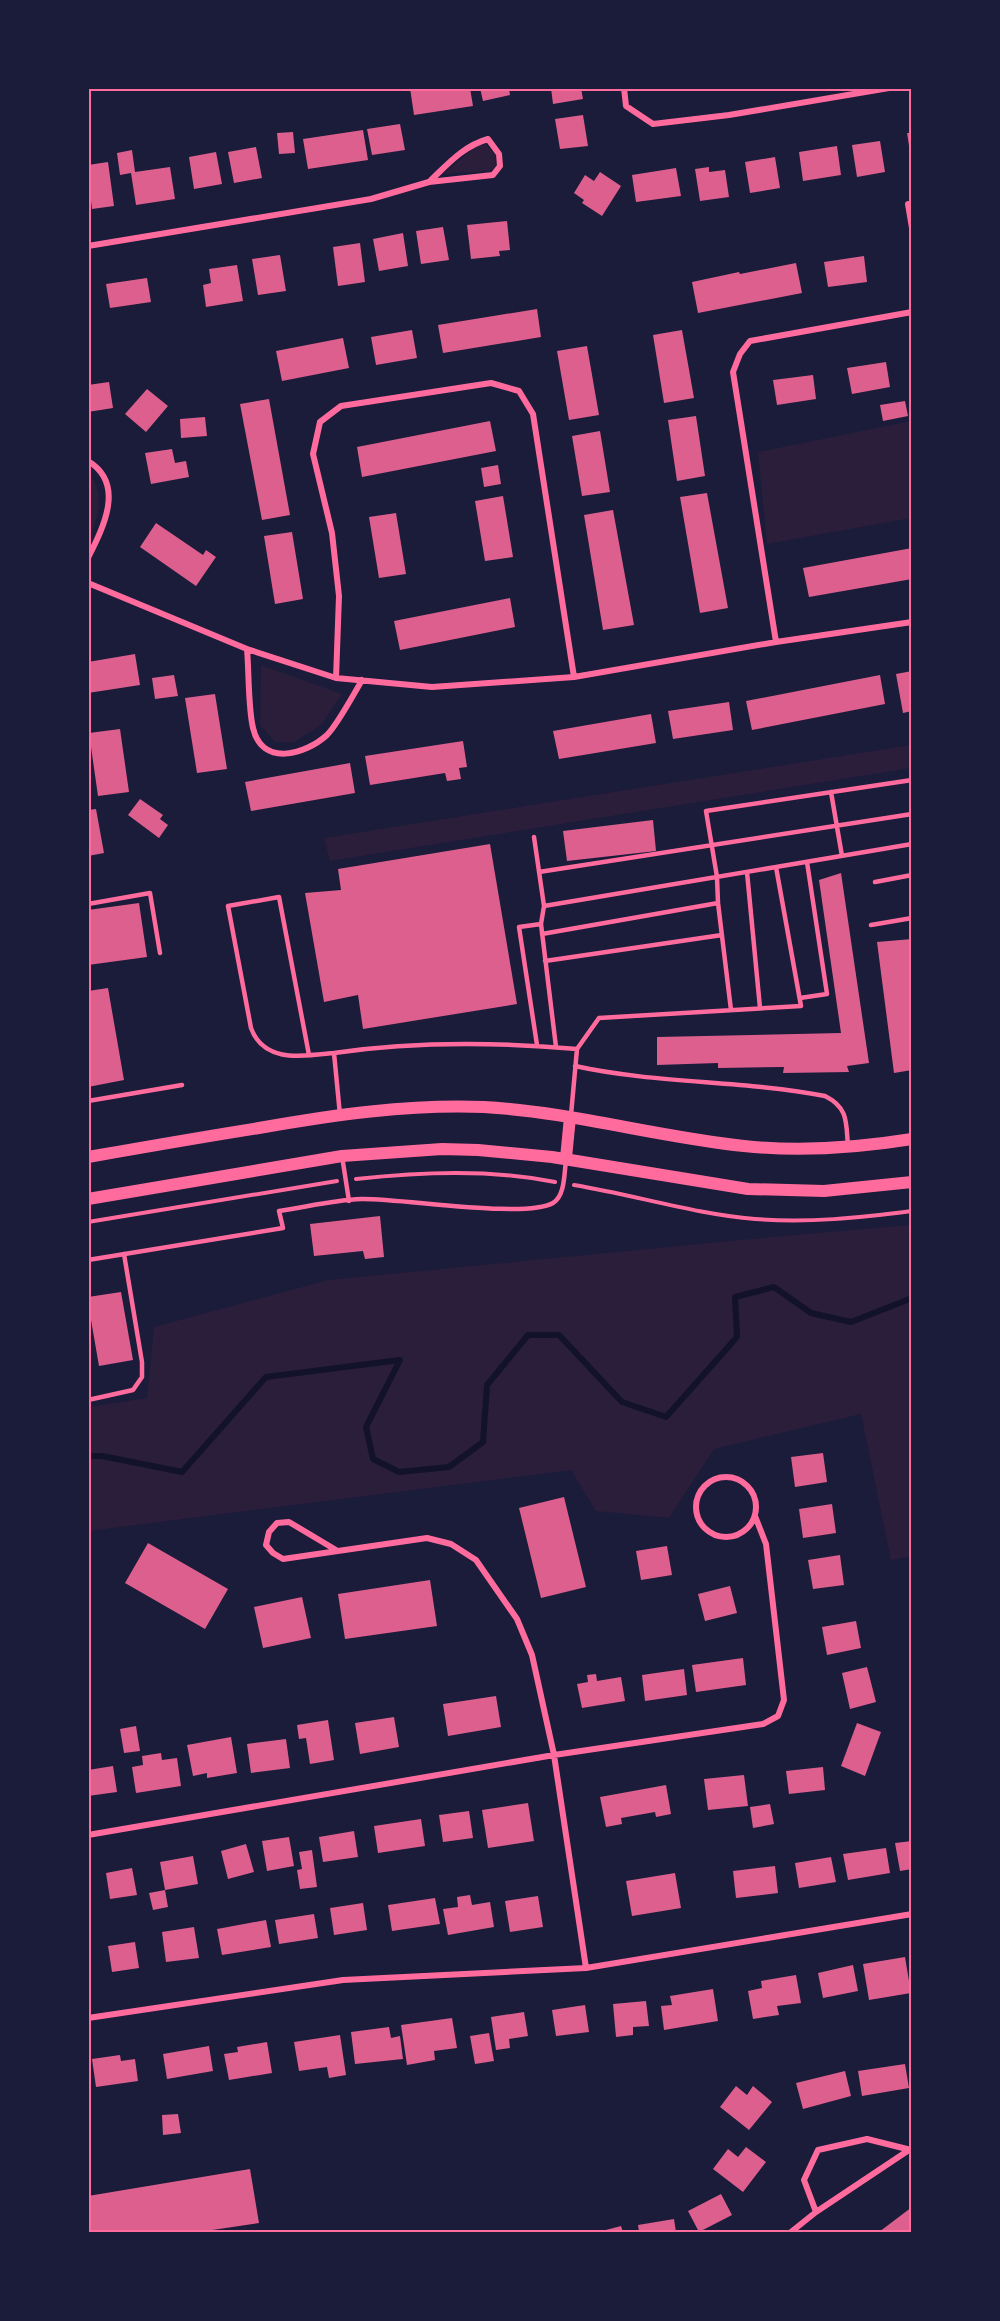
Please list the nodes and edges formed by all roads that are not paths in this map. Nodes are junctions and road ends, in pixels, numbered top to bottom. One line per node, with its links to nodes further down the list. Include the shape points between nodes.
1 (624, 88): 2 (street, via 626,106 653,124)
2 (889, 88)
3 (429, 182): 3 (street, via 493,175 500,166 499,154 488,139 473,143); 6 (street, via 371,199)
4 (908, 204): 5 (street)
5 (912, 228)
6 (88, 246)
7 (912, 312): 12 (street, via 750,341 740,354 733,372)
8 (88, 461): 9 (street, via 105,477 109,493 105,522)
9 (88, 558)
10 (88, 583): 13 (street)
11 (912, 622): 12 (street)
12 (776, 642): 14 (street)
13 (248, 649): 15 (street); 16 (street, via 253,729 262,746 276,754 299,753 328,735)
14 (574, 677): 15 (street, via 533,414 519,391 491,384 341,406 320,422 313,454 332,533 339,596); 16 (street, via 432,687)
15 (336, 678): 16 (street)
16 (363, 680)
17 (912, 780): 18 (lane)
18 (831, 792): 20 (lane); 23 (lane, via 706,810)
19 (912, 814): 20 (lane)
20 (837, 826): 23 (lane); 24 (lane)
21 (534, 837): 27 (lane)
22 (912, 844): 24 (lane)
23 (712, 845): 27 (lane); 30 (lane)
24 (842, 856): 25 (lane)
25 (807, 862): 26 (lane); 42 (lane, via 827,994)
26 (776, 867): 28 (lane); 42 (lane)
27 (539, 872): 34 (lane)
28 (747, 872): 30 (lane); 43 (lane)
29 (912, 875): 31 (lane)
30 (717, 877): 32 (lane); 34 (lane)
31 (875, 882)
32 (718, 903): 38 (lane); 39 (lane)
33 (88, 904): 40 (lane, via 150,893)
34 (544, 906): 36 (lane)
35 (912, 918): 37 (lane)
36 (541, 924): 38 (lane); 45 (lane, via 519,927)
37 (871, 925)
38 (542, 934): 41 (lane)
39 (722, 935): 41 (lane); 44 (lane)
40 (160, 953)
41 (545, 961): 46 (lane)
42 (800, 998): 43 (lane, via 801,1006)
43 (760, 1008): 44 (lane)
44 (731, 1010): 47 (lane, via 598,1018)
45 (537, 1045): 46 (lane); 48 (lane, via 422,1043)
46 (556, 1047): 47 (lane)
47 (577, 1049): 50 (lane)
48 (334, 1053): 49 (lane); 53 (lane)
49 (309, 1055): 49 (lane, via 279,897 228,906 253,1033 261,1044 276,1053)
50 (575, 1066): 54 (lane); 56 (lane, via 617,1075 825,1096 845,1115)
51 (182, 1085): 52 (lane)
52 (88, 1101)
53 (340, 1115): 54 (main road, via 463,1107); 57 (main road)
54 (570, 1117): 56 (main road, via 745,1146); 59 (main road)
55 (912, 1139): 56 (main road)
56 (848, 1147)
57 (88, 1156)
58 (342, 1156): 59 (main road, via 451,1149); 61 (main road); 62 (lane)
59 (566, 1158): 60 (main road, via 748,1189 824,1191); 62 (lane, via 561,1192 548,1205 507,1209 372,1199)
60 (912, 1182)
61 (88, 1198)
62 (349, 1201): 63 (lane, via 279,1211 282,1228)
63 (124, 1254): 64 (lane); 65 (lane, via 142,1377 134,1390)
64 (88, 1260)
65 (88, 1400)
66 (755, 1516): 66 (street, via 754,1496 740,1480 720,1477 710,1481 698,1497 699,1518 712,1533 733,1536 750,1525); 68 (street, via 766,1544 784,1700 778,1716 763,1724)
67 (336, 1550): 67 (street, via 290,1522 277,1522 266,1545 284,1559); 68 (street, via 427,1538 451,1544 476,1560 517,1619 531,1655)
68 (554, 1755): 69 (street); 71 (street)
69 (88, 1835)
70 (912, 1914): 71 (street)
71 (586, 1968): 72 (street, via 343,1980)
72 (88, 2018)
73 (909, 2148): 74 (street); 74 (street, via 867,2139 818,2150 804,2180)
74 (816, 2212): 75 (street)
75 (791, 2232)

